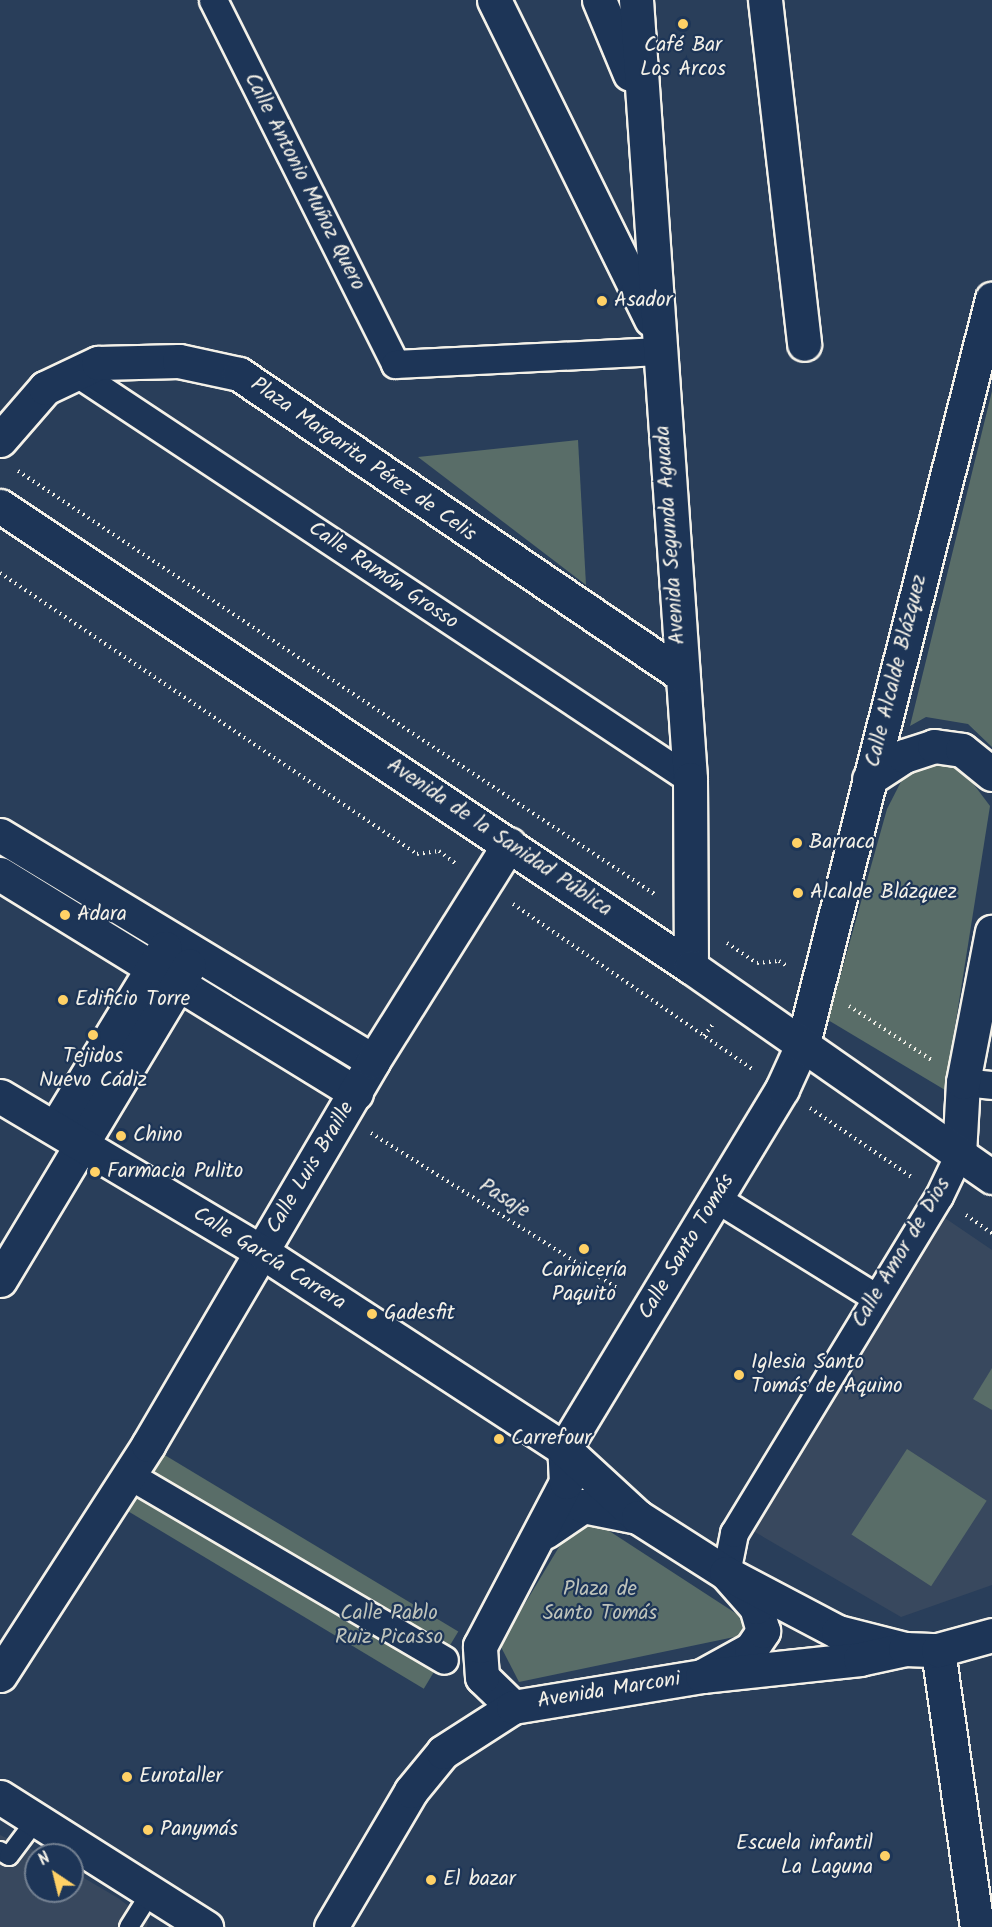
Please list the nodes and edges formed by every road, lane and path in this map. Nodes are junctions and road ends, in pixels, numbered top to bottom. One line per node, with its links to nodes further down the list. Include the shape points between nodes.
1 (213, 0): 8 (street, Calle Antonio Muñoz Quero, via 395,364)
2 (494, 0): 8 (street)
3 (599, 0): 6 (street, Avenida Segunda Aguada)
4 (636, 0): 6 (street, Avenida Segunda Aguada)
5 (765, 0): 9 (street)
6 (641, 104): 8 (street, Avenida Segunda Aguada)
7 (992, 299): 15 (street, Calle Alcalde Blázquez)
8 (658, 341): 13 (street, Avenida Segunda Aguada)
9 (804, 344)
10 (77, 373): 11 (street, Plaza Margarita Pérez de Celis, via 45,388); 13 (street, Plaza Margarita Pérez de Celis, via 98,363 179,361 239,374); 16 (street, Calle Ramón Grosso)
11 (5, 452): 20 (path)
12 (0, 507): 18 (street, Avenida de la Sanidad Pública)
13 (682, 675): 16 (street, Avenida Segunda Aguada)
14 (992, 774): 15 (street, via 962,750 934,746 904,756)
15 (869, 779): 25 (street, Calle Alcalde Blázquez)
16 (690, 780): 20 (street, Avenida Segunda Aguada)
17 (0, 835): 22 (street)
18 (509, 844): 23 (street, Avenida de la Sanidad Pública); 28 (street, Calle Luis Braille)
19 (0, 874): 24 (street)
20 (693, 919): 23 (street, Avenida Segunda Aguada); 25 (path, via 756,963 779,961)
21 (992, 932): 26 (street)
22 (185, 944): 24 (street); 28 (street)
23 (691, 967): 27 (street, Avenida de la Sanidad Pública)
24 (165, 976): 31 (street); 32 (street)
25 (816, 984): 27 (street, Calle Alcalde Blázquez); 29 (path)
26 (986, 1006): 29 (street)
27 (803, 1043): 33 (street, Avenida de la Sanidad Pública); 35 (street, Calle Santo Tomás, via 782,1089)
28 (374, 1061): 31 (street, Calle Luis Braille)
29 (978, 1084): 33 (street)
30 (0, 1096): 32 (street, Calle García Carrera)
31 (349, 1104): 36 (street, Calle Luis Braille); 39 (path, Pasaje)
32 (68, 1136): 36 (street, Calle García Carrera); 37 (street)
33 (959, 1154): 34 (street, Avenida de la Sanidad Pública); 38 (street, Calle Amor de Dios, via 939,1197)
34 (992, 1177)
35 (717, 1199): 38 (street); 39 (street, Calle Santo Tomás)
36 (262, 1252): 40 (street, Calle García Carrera); 41 (street, Calle Luis Braille)
37 (0, 1280)
38 (874, 1298): 44 (street, Calle Amor de Dios, via 734,1533)
39 (650, 1309): 40 (street, Calle Santo Tomás)
40 (564, 1449): 42 (street); 43 (street, via 566,1482)
41 (129, 1475): 48 (street); 49 (street, Calle Luis Braille)
42 (638, 1517): 43 (street, via 583,1506); 44 (street)
43 (540, 1535): 51 (street, via 480,1646 482,1677)
44 (726, 1573): 46 (street, via 838,1632); 50 (street, via 756,1607 763,1631 750,1649)
45 (992, 1635): 47 (street, Avenida Marconi)
46 (905, 1649): 47 (street, Avenida Marconi); 50 (street, Avenida Marconi, via 861,1659)
47 (938, 1650): 59 (street)
48 (444, 1660)
49 (0, 1675)
50 (702, 1676): 51 (street, Avenida Marconi)
51 (513, 1707): 58 (street, Avenida Marconi, via 437,1760 411,1791)
52 (0, 1797): 53 (street)
53 (36, 1820): 54 (lane, via 9,1856); 55 (street)
54 (0, 1851)
55 (151, 1892): 56 (lane); 57 (street)
56 (129, 1927)
57 (206, 1927)
58 (331, 1927)
59 (977, 1927)

